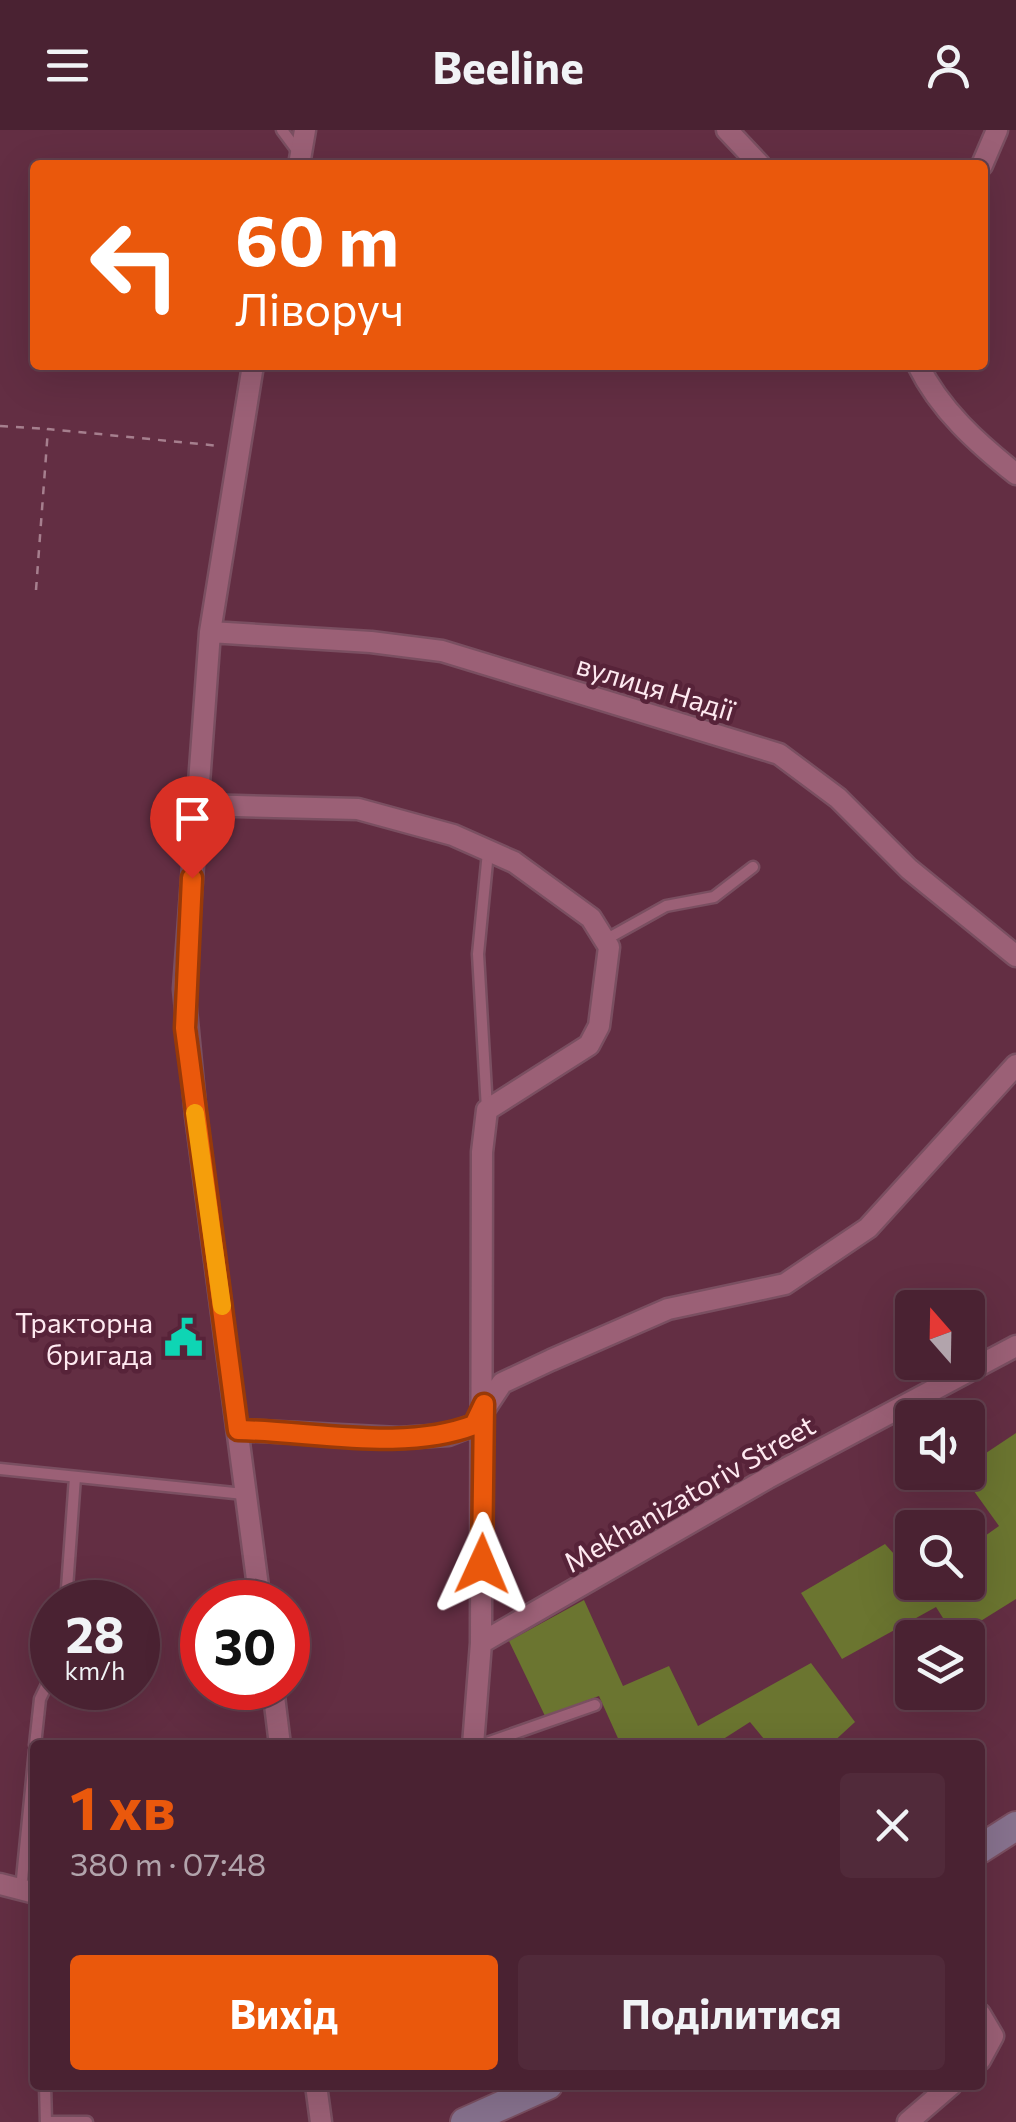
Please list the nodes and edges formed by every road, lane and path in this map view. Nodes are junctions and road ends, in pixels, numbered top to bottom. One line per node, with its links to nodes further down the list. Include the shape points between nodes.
1 (282, 130): 5 (lane)
2 (305, 130): 5 (street)
3 (727, 130): 6 (street)
4 (997, 130): 7 (street)
5 (300, 160)
6 (755, 160)
7 (984, 160)
8 (252, 370): 12 (street)
9 (920, 370): 13 (street, via 952,416)
10 (0, 426): 11 (path)
11 (48, 429): 12 (path); 14 (path)
12 (237, 447): 15 (street)
13 (1016, 474)
14 (36, 590)
15 (210, 632): 16 (street); 20 (street, вулиця Надії, via 442,651 779,754)
16 (198, 805): 17 (street, via 358,809); 25 (street, via 185,1028)
17 (488, 850): 19 (street, via 564,895); 22 (lane, via 478,954)
18 (753, 867): 19 (lane, via 714,897 666,906)
19 (605, 940): 22 (street, via 599,1026 589,1045)
20 (1016, 956)
21 (1016, 1064): 24 (street, via 868,1228 824,1261 785,1284 668,1308 502,1384)
22 (486, 1110): 24 (street)
23 (1016, 1346): 31 (street, Mekhanizatoriv Street)
24 (484, 1404): 25 (street, via 474,1425 448,1435); 31 (street)
25 (238, 1430): 28 (street)
26 (0, 1469): 27 (lane)
27 (75, 1477): 28 (lane); 29 (lane)
28 (244, 1494): 30 (street)
29 (68, 1580)
30 (257, 1580)
31 (481, 1643): 37 (street)
32 (596, 1705): 38 (lane)
33 (39, 1710): 35 (lane)
34 (276, 1710): 36 (street)
35 (36, 1740)
36 (279, 1740)
37 (473, 1740)
38 (495, 1740)
39 (30, 1791): 42 (lane)
40 (1016, 1826): 41 (main road)
41 (985, 1846)
42 (19, 1889)
43 (985, 2022): 44 (street, via 993,2036)
44 (985, 2051)
45 (45, 2090): 49 (lane)
46 (317, 2090): 51 (street)
47 (945, 2090): 53 (street)
48 (508, 2094): 52 (main road)
49 (45, 2122): 50 (lane)
50 (87, 2122)
51 (321, 2122)
52 (464, 2122)
53 (908, 2122)

